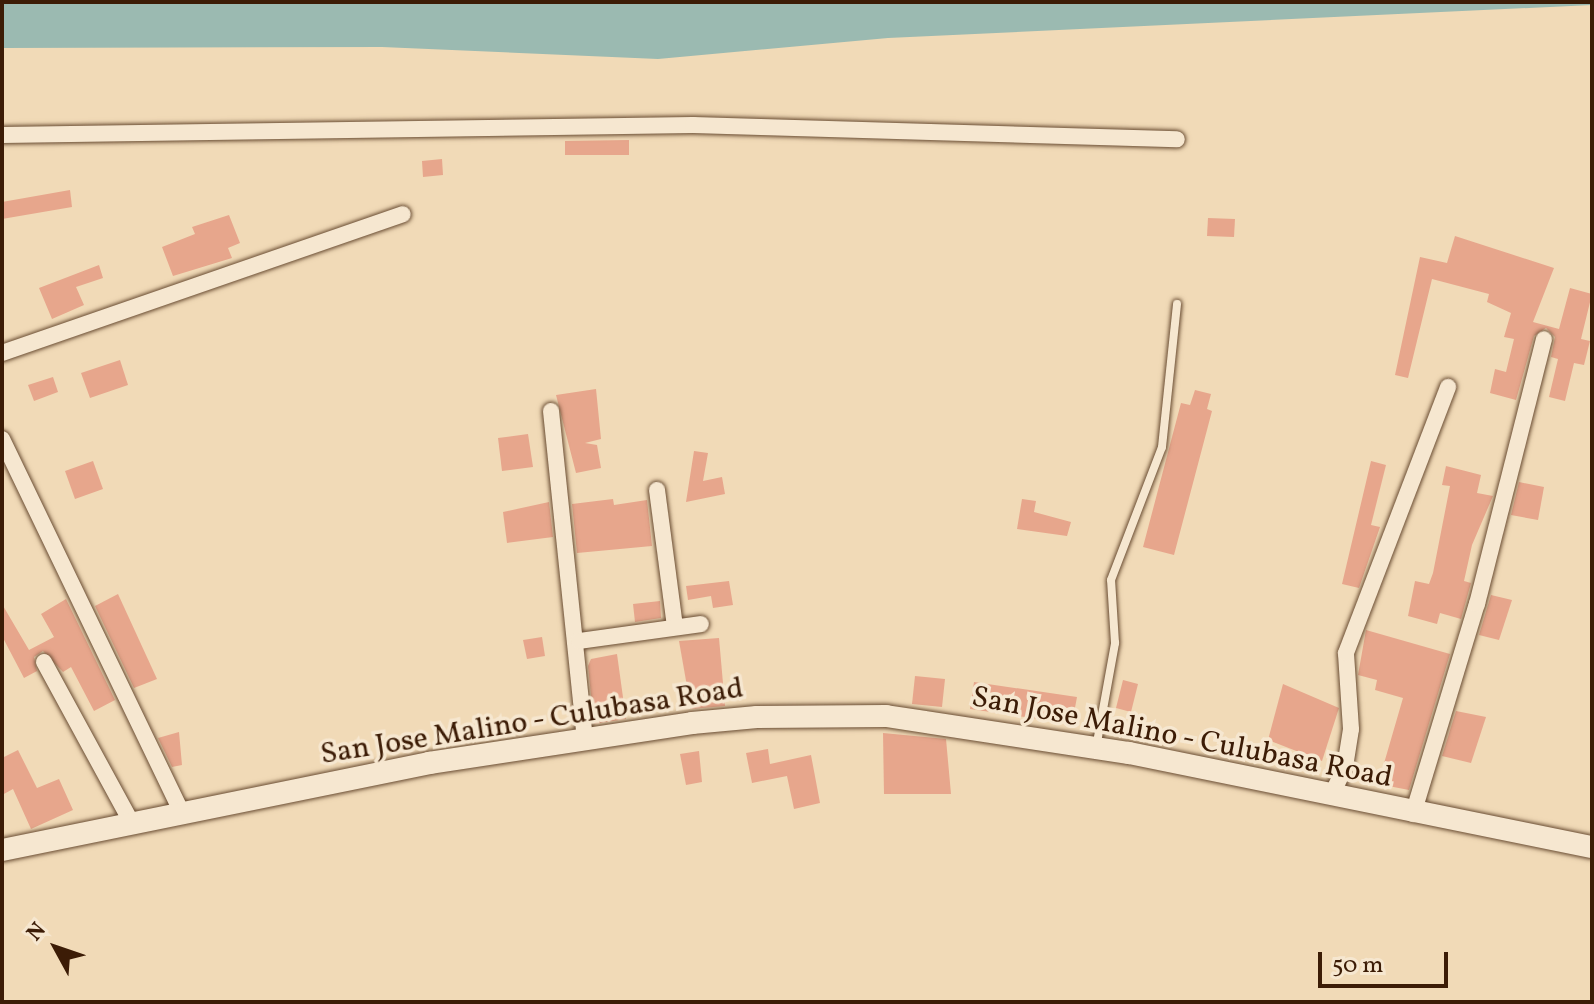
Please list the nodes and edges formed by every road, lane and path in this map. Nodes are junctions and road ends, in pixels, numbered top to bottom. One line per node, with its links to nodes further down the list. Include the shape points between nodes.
1 (2, 135): 2 (street, via 693,125)
2 (1177, 139)
3 (403, 214): 6 (street)
4 (1177, 304): 16 (lane, via 1162,447 1111,580 1115,651)
5 (1544, 339): 19 (street, via 1477,604)
6 (2, 353)
7 (1448, 387): 17 (street, via 1346,653 1351,729 1345,767)
8 (551, 411): 13 (street)
9 (2, 439): 18 (street)
10 (657, 490): 12 (street)
11 (701, 624): 12 (street)
12 (675, 627): 13 (street)
13 (579, 641): 15 (street)
14 (44, 662): 20 (street)
15 (585, 740): 16 (street, San Jose Malino - Culubasa Road, via 757,717 886,716); 18 (street, San Jose Malino - Culubasa Road, via 429,763)
16 (1096, 749): 17 (street, San Jose Malino - Culubasa Road)
17 (1331, 796): 19 (street, San Jose Malino - Culubasa Road)
18 (182, 813): 20 (street, San Jose Malino - Culubasa Road)
19 (1413, 814): 22 (street, San Jose Malino - Culubasa Road, via 1549,835)
20 (133, 825): 21 (street, San Jose Malino - Culubasa Road)
21 (3, 846)
22 (1592, 847)

